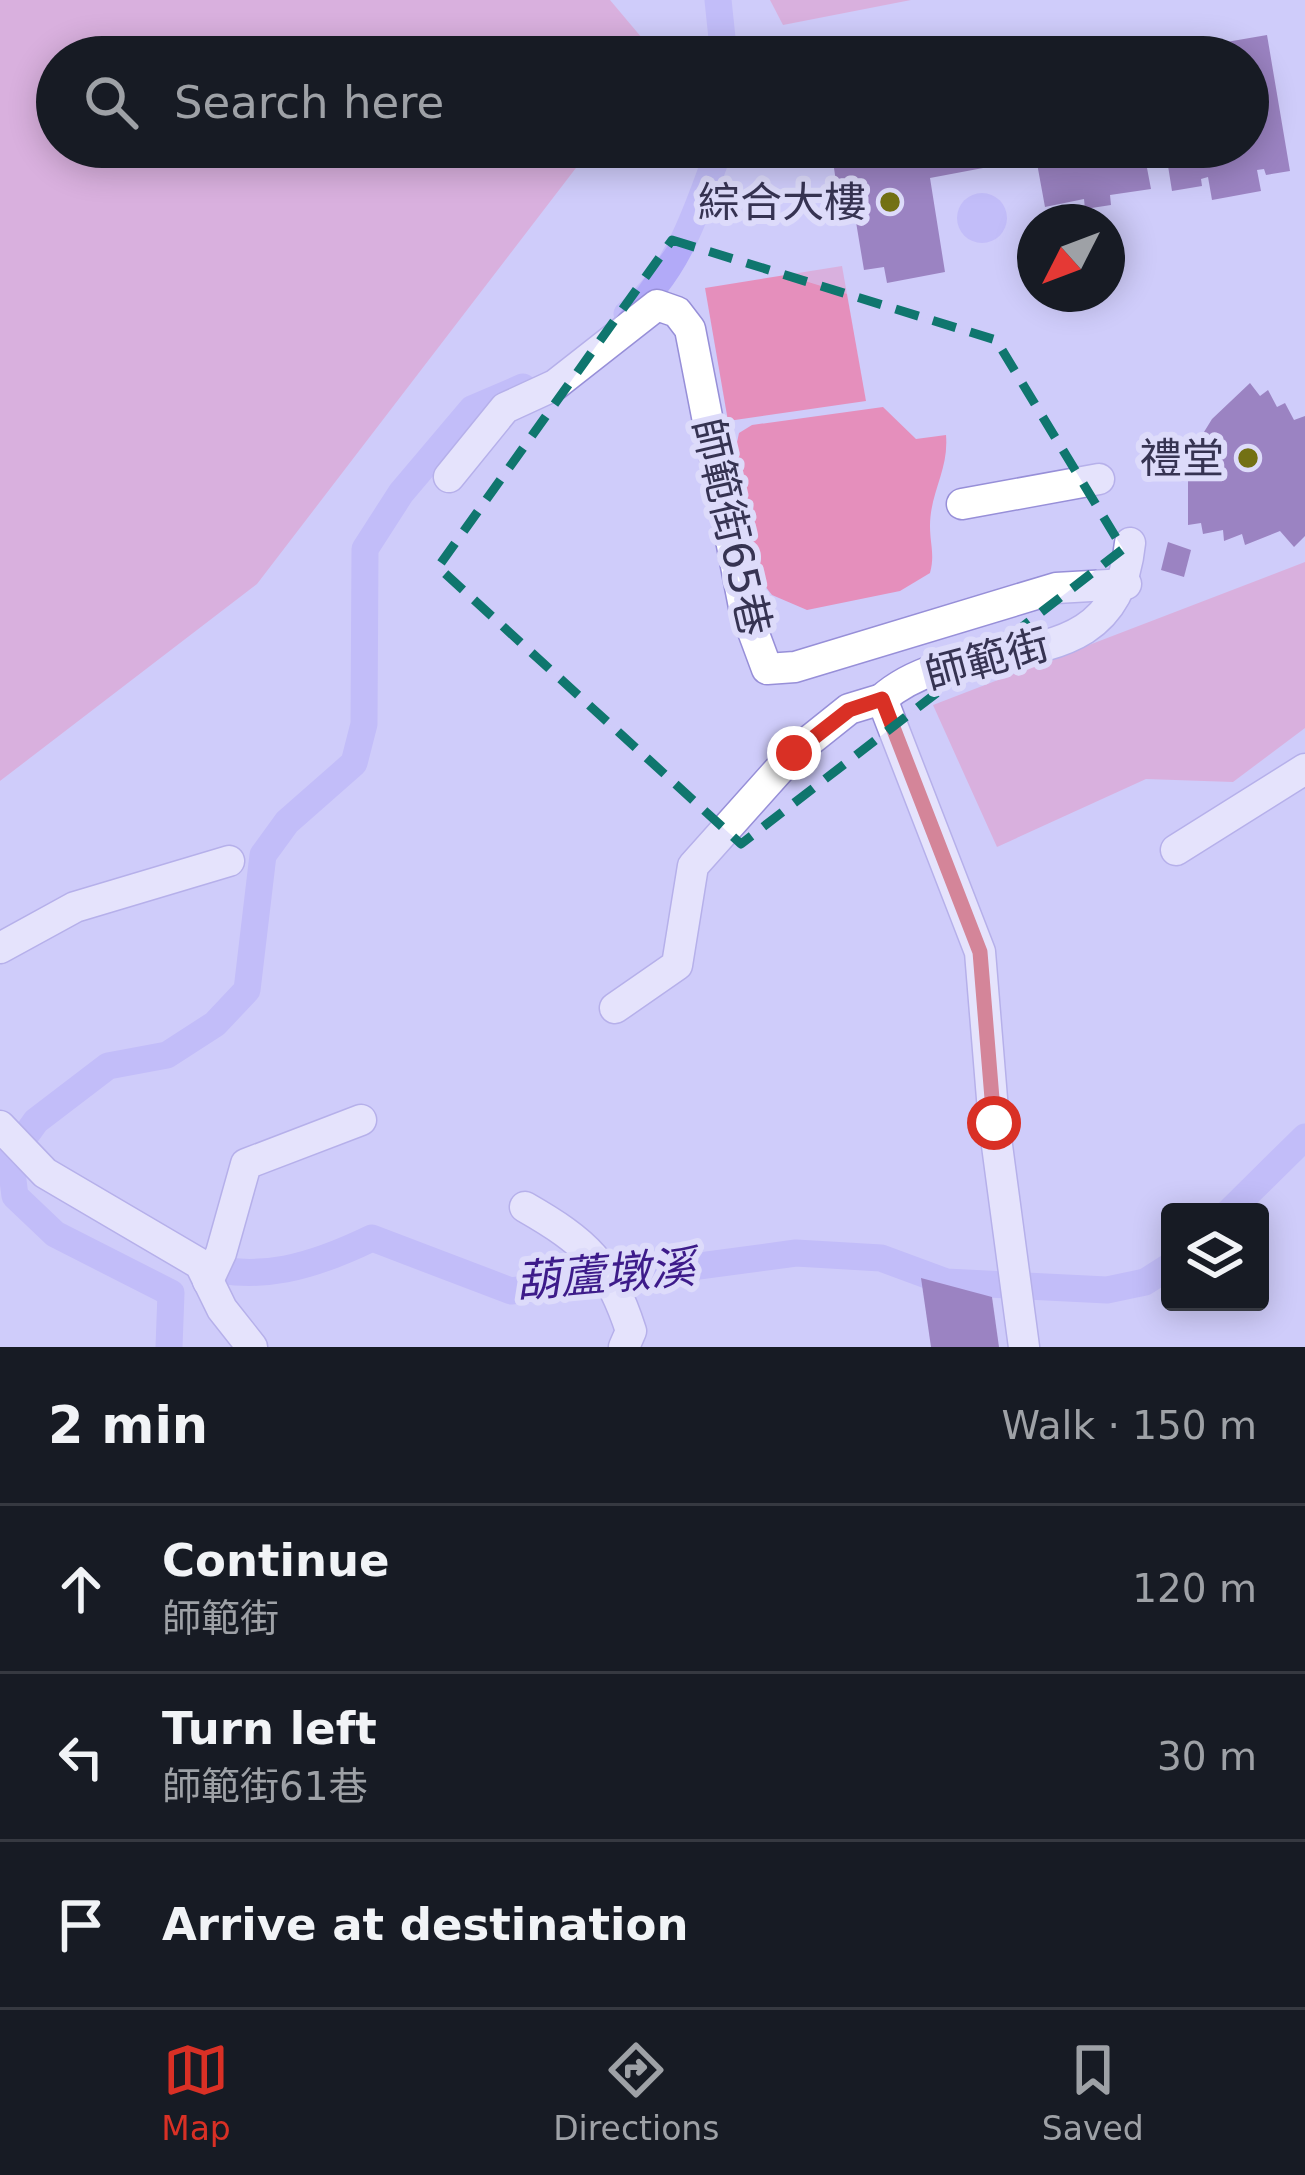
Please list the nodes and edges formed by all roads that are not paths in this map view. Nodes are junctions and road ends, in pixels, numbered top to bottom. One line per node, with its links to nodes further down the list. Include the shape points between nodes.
1 (449, 477): 5 (street, 師範街65巷, via 505,408 555,386 657,305 689,329 744,607 767,669 795,668 1056,588)
2 (1099, 479): 3 (street)
3 (962, 504)
4 (1130, 543): 5 (street)
5 (1126, 584): 6 (street, 師範街, via 1098,621 1062,641 928,670)
6 (882, 699): 11 (street, via 849,710 794,753 717,835 693,866 677,965); 18 (street, 師範街, via 980,952)
7 (1305, 769): 8 (street)
8 (1176, 850)
9 (230, 861): 10 (street, via 75,908)
10 (0, 948)
11 (615, 1008)
12 (361, 1120): 15 (street, via 246,1164 221,1253)
13 (0, 1126): 15 (street, via 45,1173)
14 (525, 1207): 17 (street, via 577,1237 615,1282 631,1331)
15 (205, 1274): 16 (street)
16 (252, 1347)
17 (624, 1347)
18 (1024, 1347)

